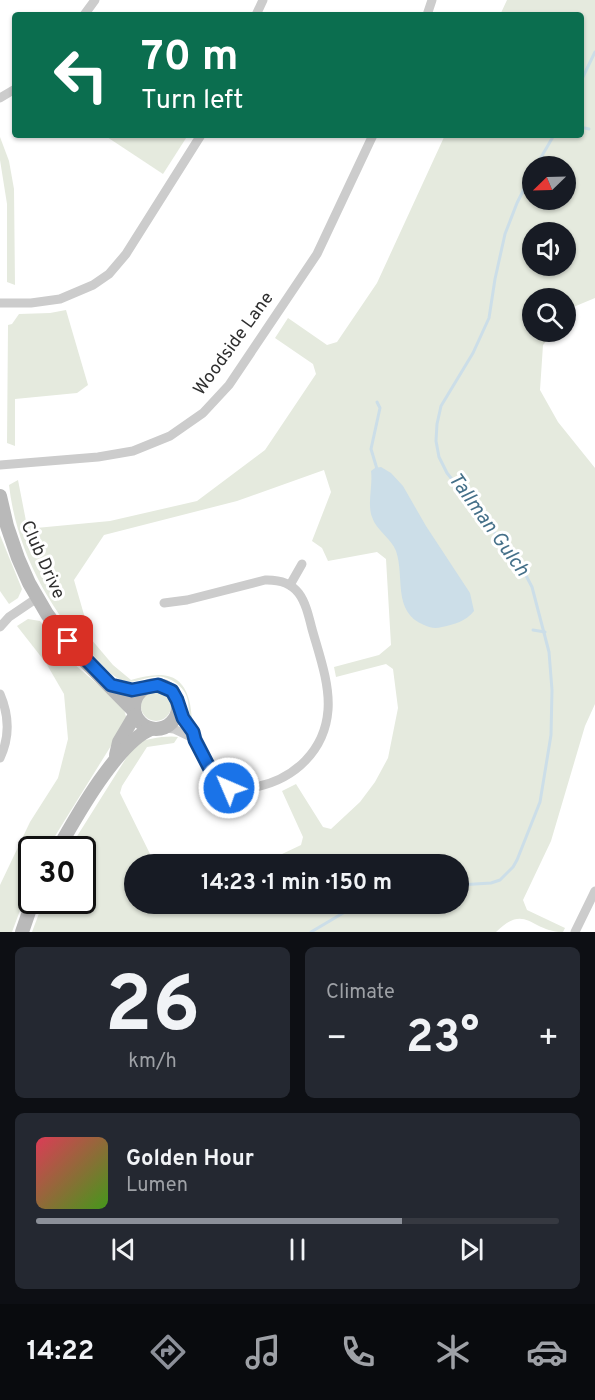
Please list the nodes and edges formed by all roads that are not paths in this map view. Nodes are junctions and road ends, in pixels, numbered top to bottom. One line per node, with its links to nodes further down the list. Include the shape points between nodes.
1 (199, 138): 3 (street, via 126,254 109,274 83,291 60,299)
2 (372, 138): 4 (street, Woodside Lane, via 317,254 229,385 203,413 170,436 133,451)
3 (0, 303)
4 (0, 465)
5 (0, 496): 8 (street, Club Drive, via 15,549)
6 (302, 564): 7 (street)
7 (290, 585): 9 (street, via 265,580); 20 (street, via 304,599 320,660 328,699 324,729 307,759 280,780 240,789)
8 (37, 598): 10 (street); 11 (street, Club Drive, via 58,630)
9 (164, 603)
10 (0, 627)
11 (111, 685): 12 (street, via 132,690); 15 (street, Club Drive)
12 (144, 688): 14 (street, via 163,686 175,695); 15 (street, via 136,698)
13 (0, 694): 19 (street, via 7,723)
14 (178, 705): 16 (street, via 176,717); 17 (street)
15 (135, 713): 16 (street, via 141,724); 18 (street)
16 (158, 728): 17 (street, via 174,729); 18 (street, via 142,733)
17 (195, 740): 20 (street)
18 (116, 757): 22 (street)
19 (0, 758)
20 (219, 782): 21 (street)
21 (207, 793)
22 (66, 836)
23 (595, 891): 26 (street)
24 (28, 914): 25 (street)
25 (22, 932)
26 (575, 932)

